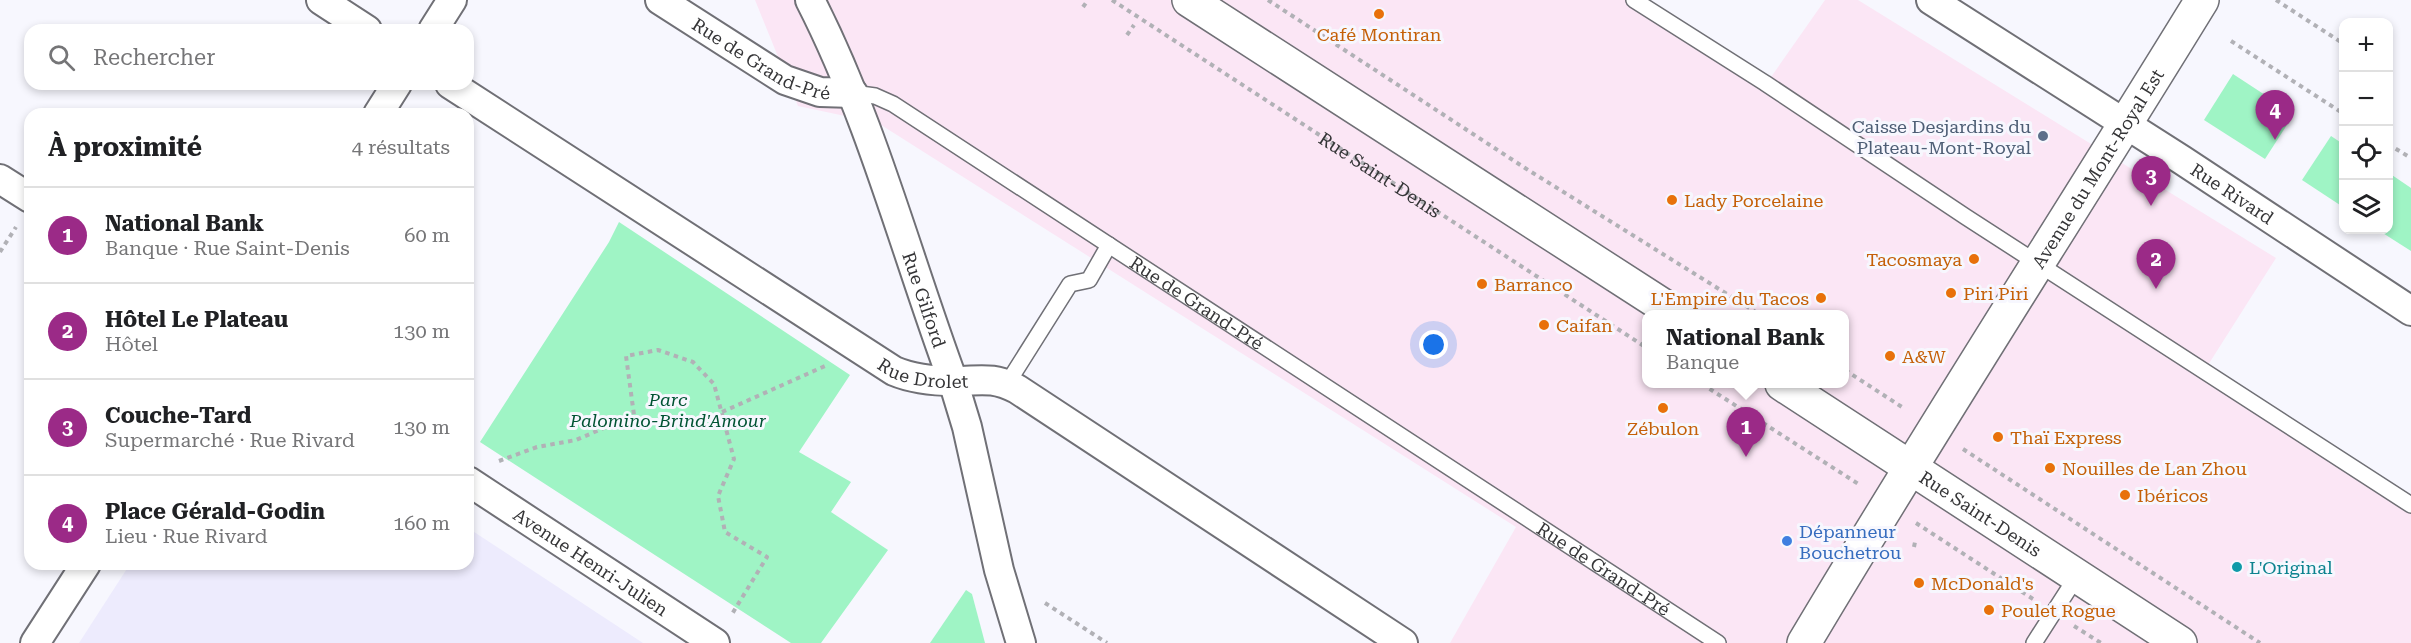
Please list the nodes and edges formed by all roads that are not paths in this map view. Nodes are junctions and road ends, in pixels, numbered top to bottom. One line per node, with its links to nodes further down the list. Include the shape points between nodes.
1 (321, 0): 9 (street)
2 (452, 0): 10 (street)
3 (660, 0): 13 (street, Rue de Grand-Pré, via 784,80 820,92)
4 (810, 0): 13 (street, Rue Gilford)
5 (1189, 0): 20 (main road)
6 (1634, 0): 19 (lane)
7 (1931, 0): 15 (street, Rue Rivard)
8 (2202, 0): 15 (main road, Avenue du Mont-Royal Est)
9 (358, 24)
10 (437, 24)
11 (393, 90): 14 (street)
12 (459, 90): 22 (street, Rue Drolet, via 894,371 913,378)
13 (853, 93): 18 (lane, Rue de Grand-Pré, via 893,104); 22 (street, Rue Gilford)
14 (382, 108)
15 (2126, 123): 19 (main road, Avenue du Mont-Royal Est); 21 (street, Rue Rivard)
16 (0, 179): 17 (street)
17 (24, 194)
18 (1109, 245): 23 (lane, via 1089,280 1070,284); 34 (lane, Rue de Grand-Pré)
19 (2038, 263): 25 (main road, Avenue du Mont-Royal Est); 27 (lane)
20 (1668, 310)
21 (2411, 311)
22 (953, 381): 23 (street, Rue Drolet, via 987,378); 32 (street, Rue Gilford)
23 (1007, 384): 33 (street, Rue Drolet)
24 (1788, 388): 25 (main road, Rue Saint-Denis)
25 (1911, 468): 29 (main road, Rue Saint-Denis); 35 (main road, Avenue du Mont-Royal Est)
26 (474, 485): 31 (street, Avenue Henri-Julien)
27 (2411, 505)
28 (82, 570): 30 (street)
29 (2077, 576): 36 (lane); 37 (main road, Rue Saint-Denis)
30 (35, 643)
31 (715, 643)
32 (1021, 643)
33 (1402, 643)
34 (1718, 643)
35 (1804, 643)
36 (2034, 643)
37 (2180, 643)

